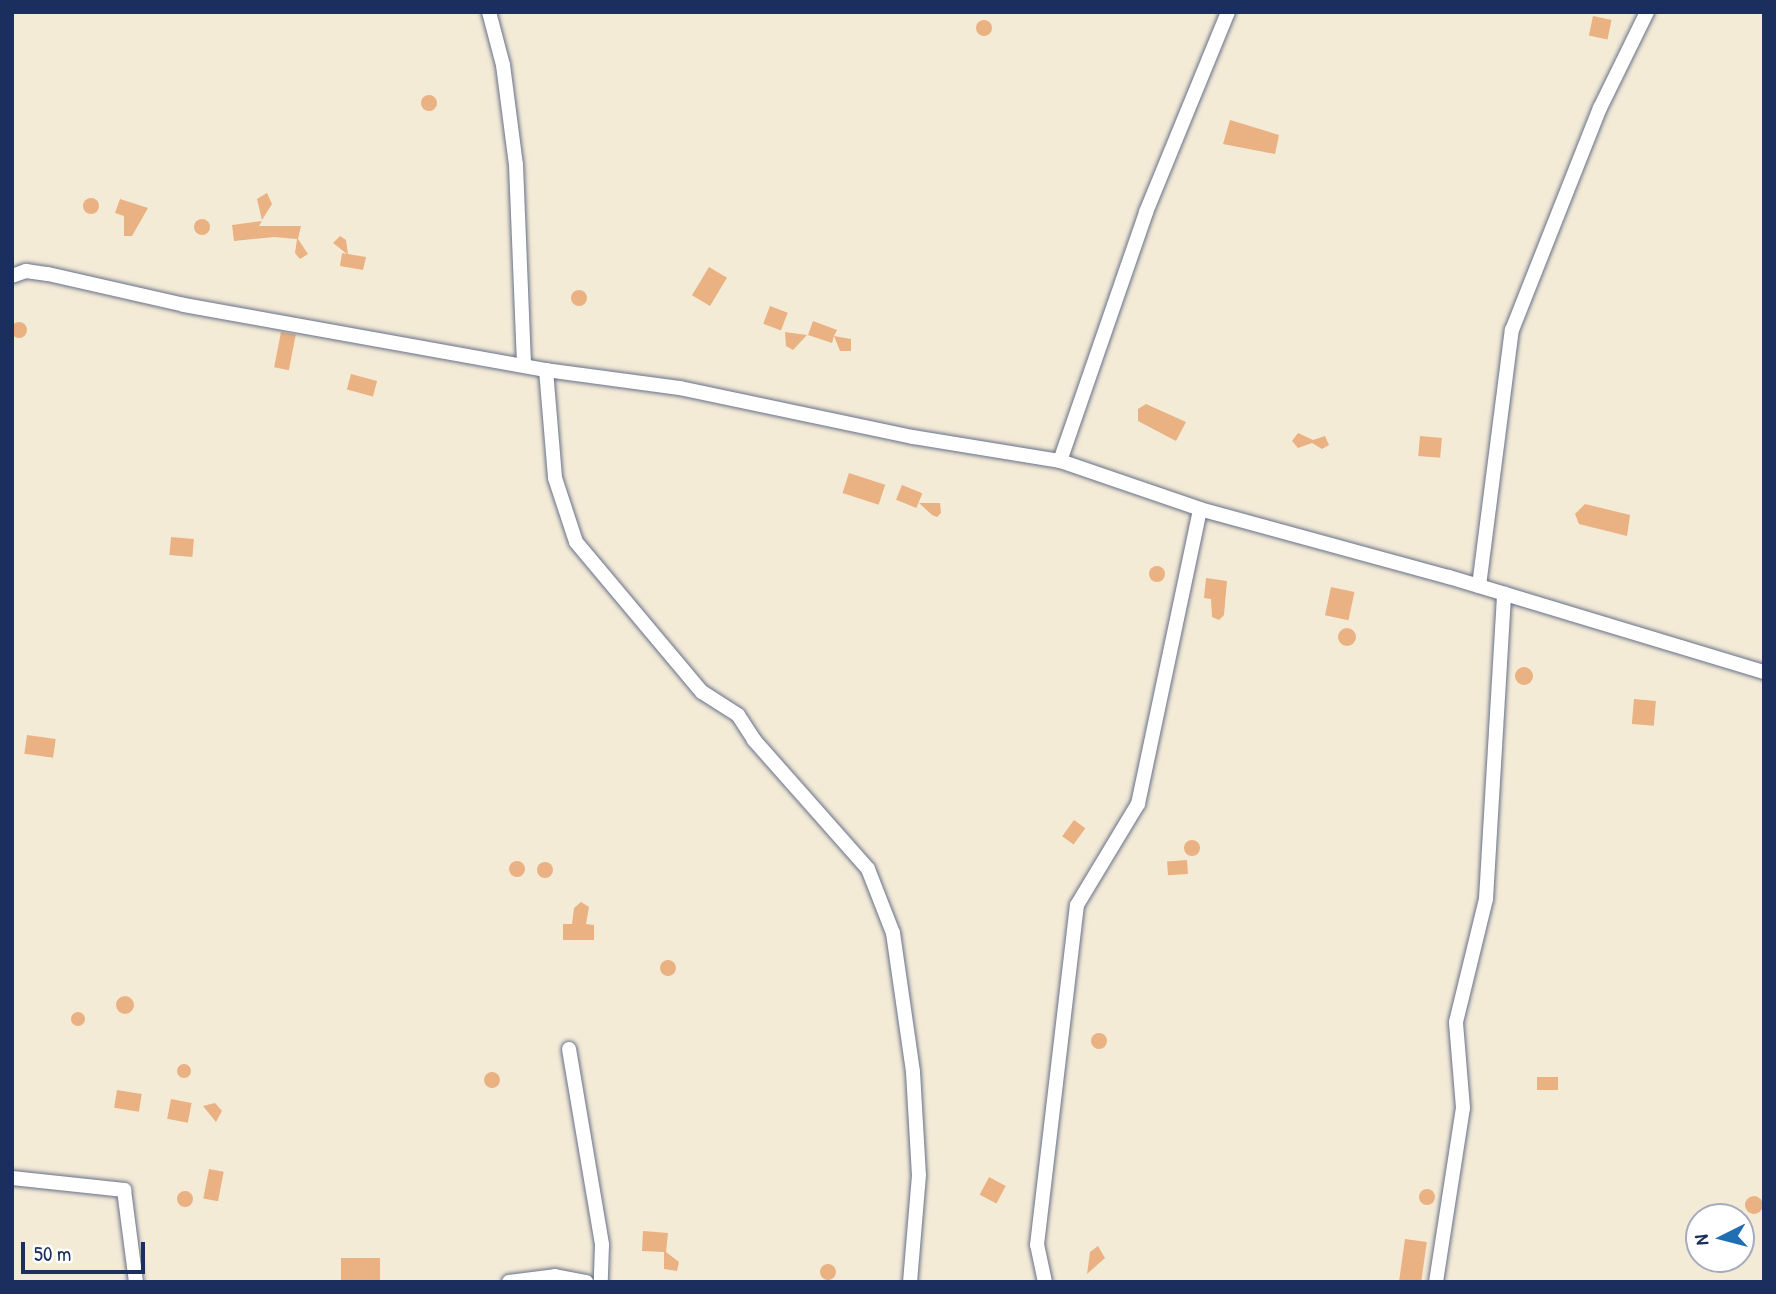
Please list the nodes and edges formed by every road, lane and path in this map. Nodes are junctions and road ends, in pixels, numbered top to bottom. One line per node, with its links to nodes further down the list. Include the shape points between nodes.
1 (489, 12): 6 (street, via 503,65 516,164)
2 (1228, 12): 8 (street, via 1146,212)
3 (1647, 12): 10 (street, via 1595,120 1513,330)
4 (12, 262): 5 (street)
5 (19, 274): 6 (street)
6 (524, 364): 7 (street)
7 (546, 370): 8 (street, via 680,388 913,438); 19 (street, via 555,478 576,542 702,692 738,715 869,869 893,933 913,1072 919,1175)
8 (1060, 461): 9 (street)
9 (1200, 509): 10 (street); 20 (street, via 1138,804 1077,905 1037,1245)
10 (1479, 586): 11 (street)
11 (1504, 594): 12 (street); 21 (street, via 1486,899 1456,1022 1463,1108)
12 (1764, 672)
13 (569, 1049): 18 (street, via 602,1245)
14 (12, 1178): 15 (street, via 124,1190 129,1196)
15 (136, 1282)
16 (509, 1282): 17 (street, via 555,1276)
17 (586, 1282)
18 (601, 1282)
19 (910, 1282)
20 (1045, 1282)
21 (1436, 1282)

